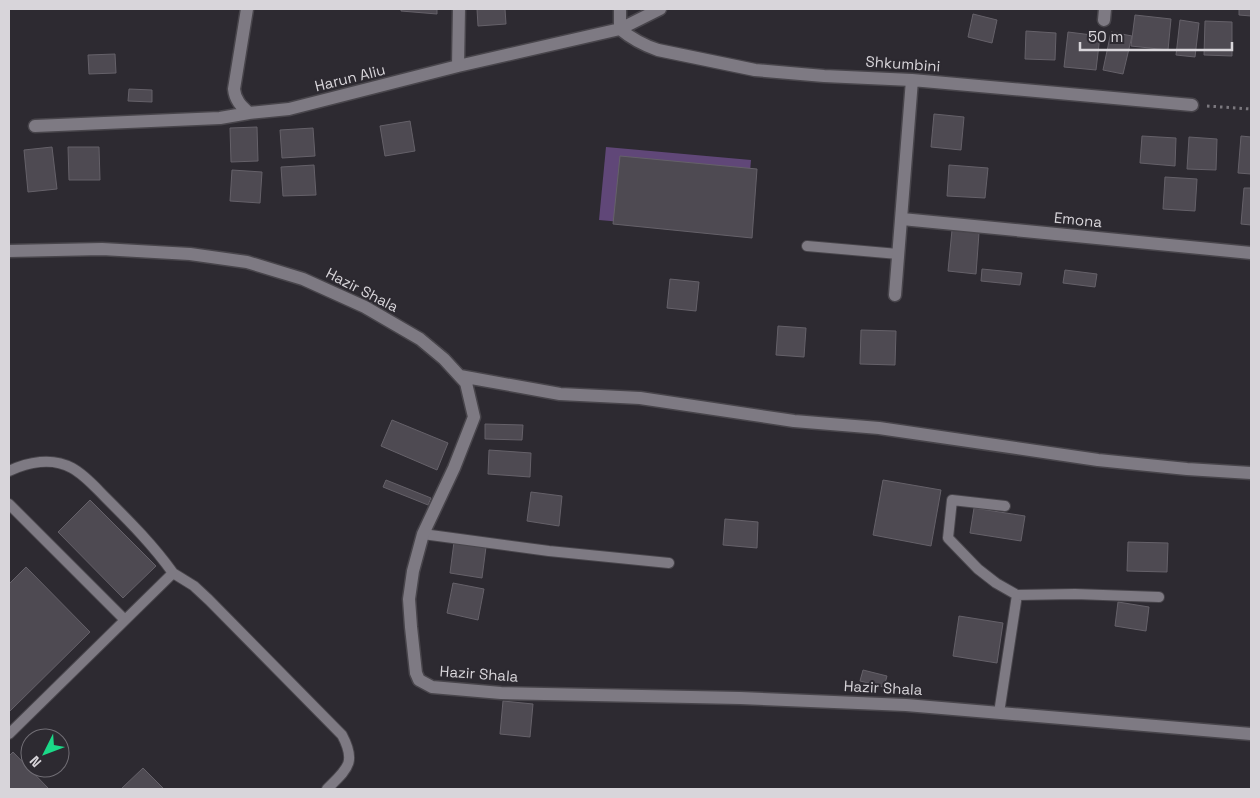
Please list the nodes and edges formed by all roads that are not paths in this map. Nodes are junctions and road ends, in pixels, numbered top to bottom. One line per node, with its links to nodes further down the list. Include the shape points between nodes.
1 (247, 9): 9 (street, via 234,89 238,102)
2 (459, 9): 6 (street)
3 (620, 9): 5 (street)
4 (660, 9): 5 (street, Harun Aliu)
5 (620, 29): 6 (street, Harun Aliu); 7 (street, Shkumbini, via 642,45 658,50 754,70)
6 (458, 66): 9 (street, Harun Aliu, via 290,109)
7 (912, 80): 8 (street, Shkumbini); 11 (street)
8 (1192, 105)
9 (249, 113): 10 (street, Harun Aliu, via 220,118)
10 (35, 126)
11 (902, 219): 14 (street, Emona); 15 (street)
12 (807, 246): 15 (lane)
13 (9, 251): 17 (street, Hazir Shala, via 102,248 247,262 303,279 365,307 420,339)
14 (1251, 253)
15 (898, 254): 16 (street)
16 (895, 295)
17 (460, 376): 19 (street, via 560,394 640,398 1098,460); 22 (street, Hazir Shala, via 466,383 474,417)
18 (9, 471): 24 (lane, via 38,462 56,462 71,467 149,542)
19 (1251, 473)
20 (9, 504): 27 (lane)
21 (1004, 506): 25 (lane, via 952,500 948,538 978,569)
22 (423, 534): 23 (lane); 28 (street, Hazir Shala, via 412,571 409,599 416,673 419,680 432,687 501,693 906,705)
23 (669, 563)
24 (173, 573): 27 (lane); 31 (lane, via 209,600 342,735 350,755 348,766)
25 (1018, 595): 26 (lane); 28 (lane)
26 (1159, 597)
27 (125, 620): 29 (lane)
28 (999, 713): 30 (street, Hazir Shala)
29 (9, 734)
30 (1251, 734)
31 (327, 789)

